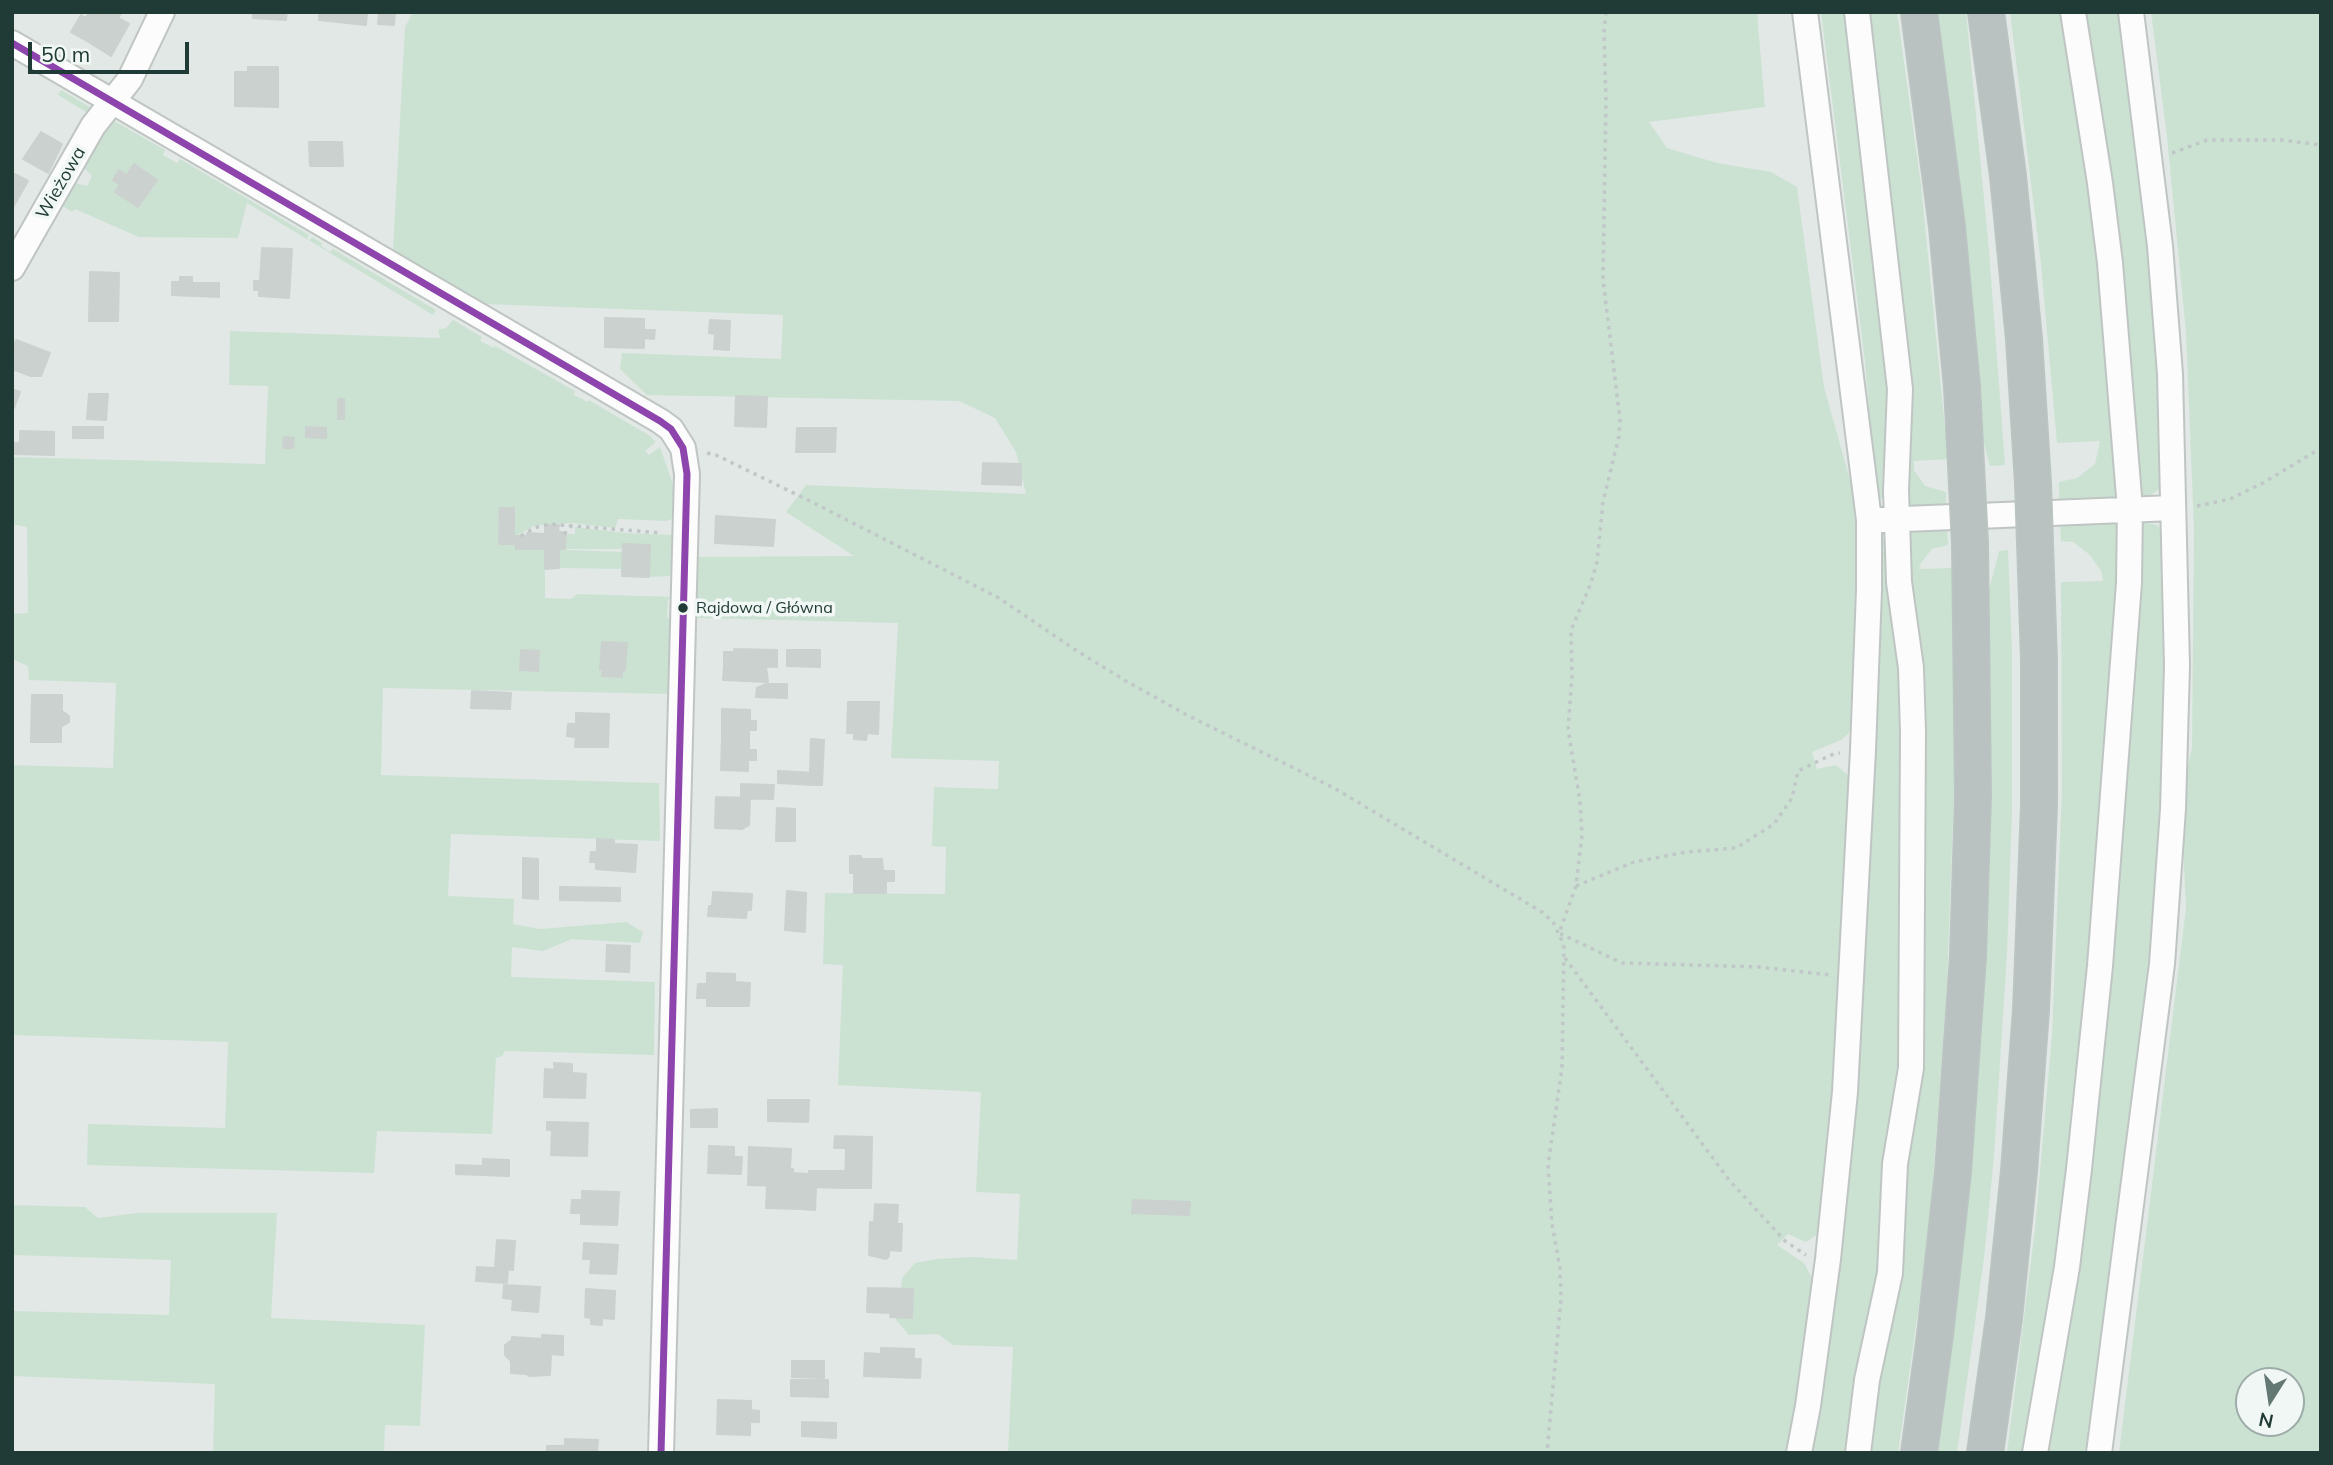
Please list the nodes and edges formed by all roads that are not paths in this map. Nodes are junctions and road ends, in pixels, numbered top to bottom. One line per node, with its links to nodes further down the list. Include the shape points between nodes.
1 (163, 12): 9 (street, Wieżowa, via 130,79)
2 (1805, 12): 14 (street)
3 (1857, 12): 13 (street, via 1900,389)
4 (1919, 12): 18 (highway, bridge, via 1962,387 1970,544 1973,795 1968,970 1953,1172)
5 (1986, 12): 19 (highway, bridge, via 2022,326 2033,483 2039,767 2031,1010 2004,1318)
6 (2073, 12): 12 (street, via 2110,263)
7 (2131, 12): 11 (street, via 2160,246 2170,374)
8 (12, 43): 9 (street)
9 (113, 101): 10 (street, Wieżowa, via 93,127); 15 (street, via 660,421 678,439 684,453)
10 (12, 268)
11 (2173, 508): 12 (street); 21 (street, via 2177,666 2169,892)
12 (2130, 509): 13 (street); 20 (street, via 2128,597 2100,966 2067,1267)
13 (1897, 519): 14 (street); 17 (street, via 1912,694 1911,1068 1895,1164 1890,1273 1867,1380)
14 (1869, 520): 16 (street, via 1863,750 1845,1092 1828,1259)
15 (661, 1453)
16 (1799, 1453)
17 (1858, 1453)
18 (1919, 1453)
19 (1985, 1453)
20 (2035, 1453)
21 (2099, 1453)

